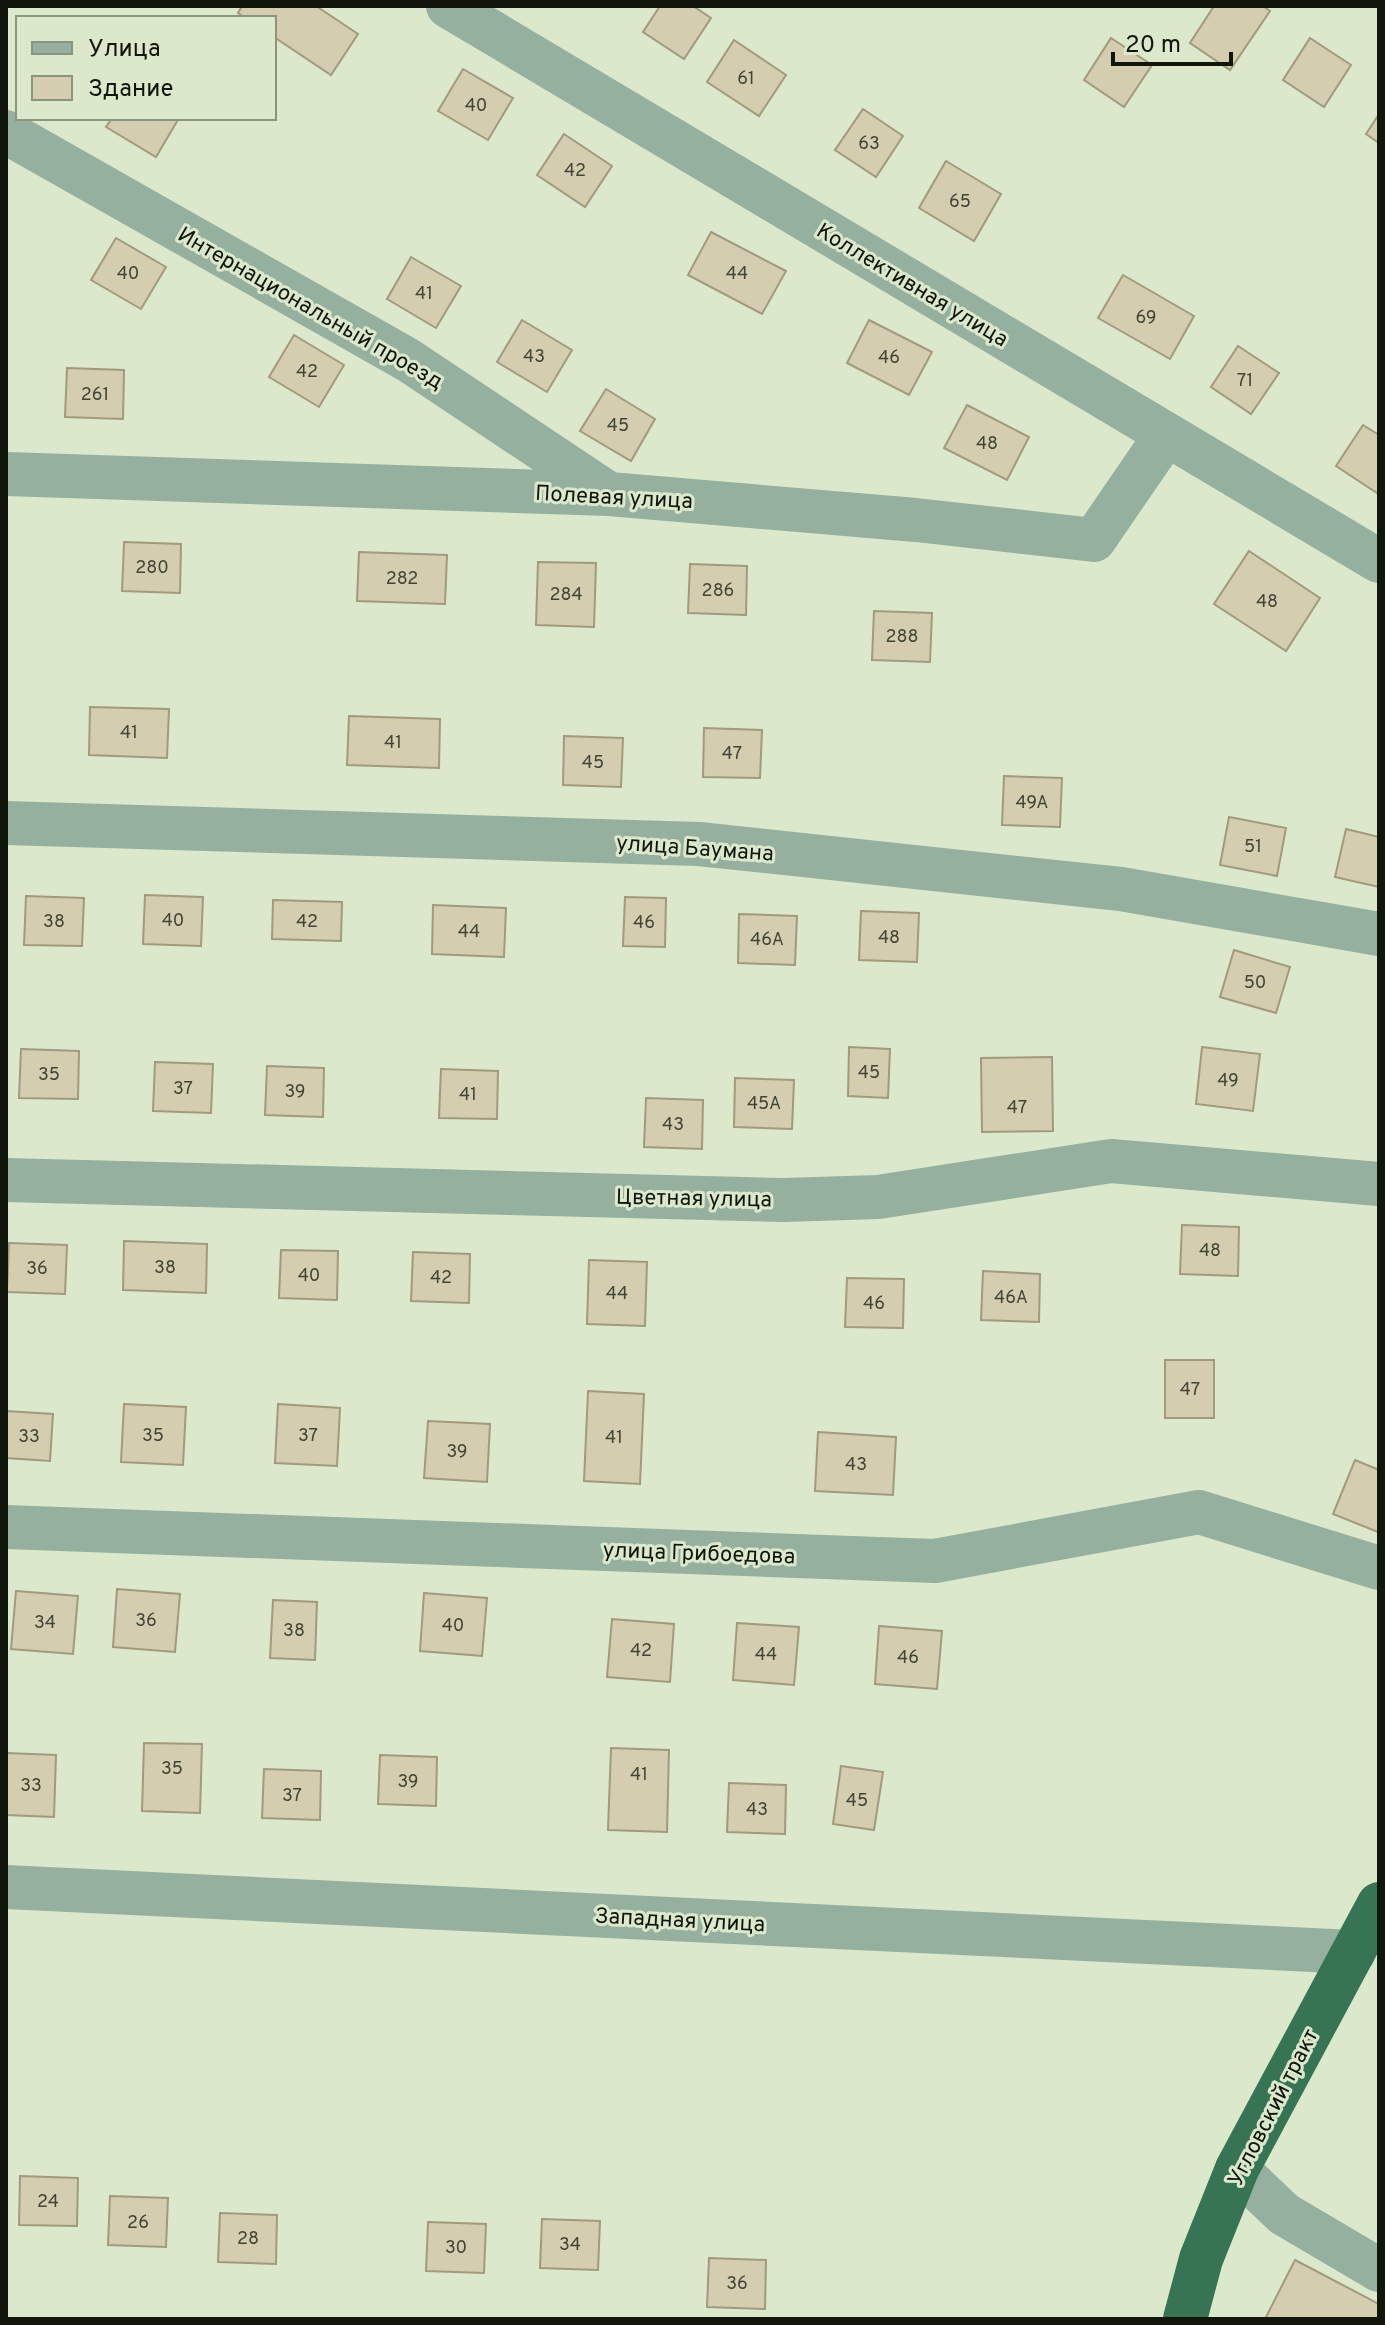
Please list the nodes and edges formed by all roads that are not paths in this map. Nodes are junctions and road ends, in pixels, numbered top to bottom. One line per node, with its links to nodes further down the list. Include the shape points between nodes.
1 (448, 6): 3 (street, Коллективная улица)
2 (6, 132): 5 (street, Интернациональный проезд, via 408,360)
3 (1166, 435): 5 (street, Полевая улица, via 1094,540); 6 (street, Коллективная улица)
4 (6, 474): 5 (street, Полевая улица)
5 (609, 494)
6 (1379, 561)
7 (6, 823): 8 (street, улица Баумана, via 699,844 1121,889)
8 (1379, 934)
9 (6, 1180): 10 (street, Цветная улица, via 784,1200 878,1197 1111,1161)
10 (1379, 1184)
11 (6, 1527): 12 (street, улица Грибоедова, via 935,1561 1199,1512)
12 (1379, 1568)
13 (6, 1887): 15 (street, Западная улица)
14 (1379, 1904): 15 (highway, Угловский тракт)
15 (1354, 1952): 16 (highway, Угловский тракт)
16 (1237, 2169): 17 (street, via 1284,2214); 18 (highway, Угловский тракт, via 1201,2259)
17 (1379, 2270)
18 (1185, 2319)

